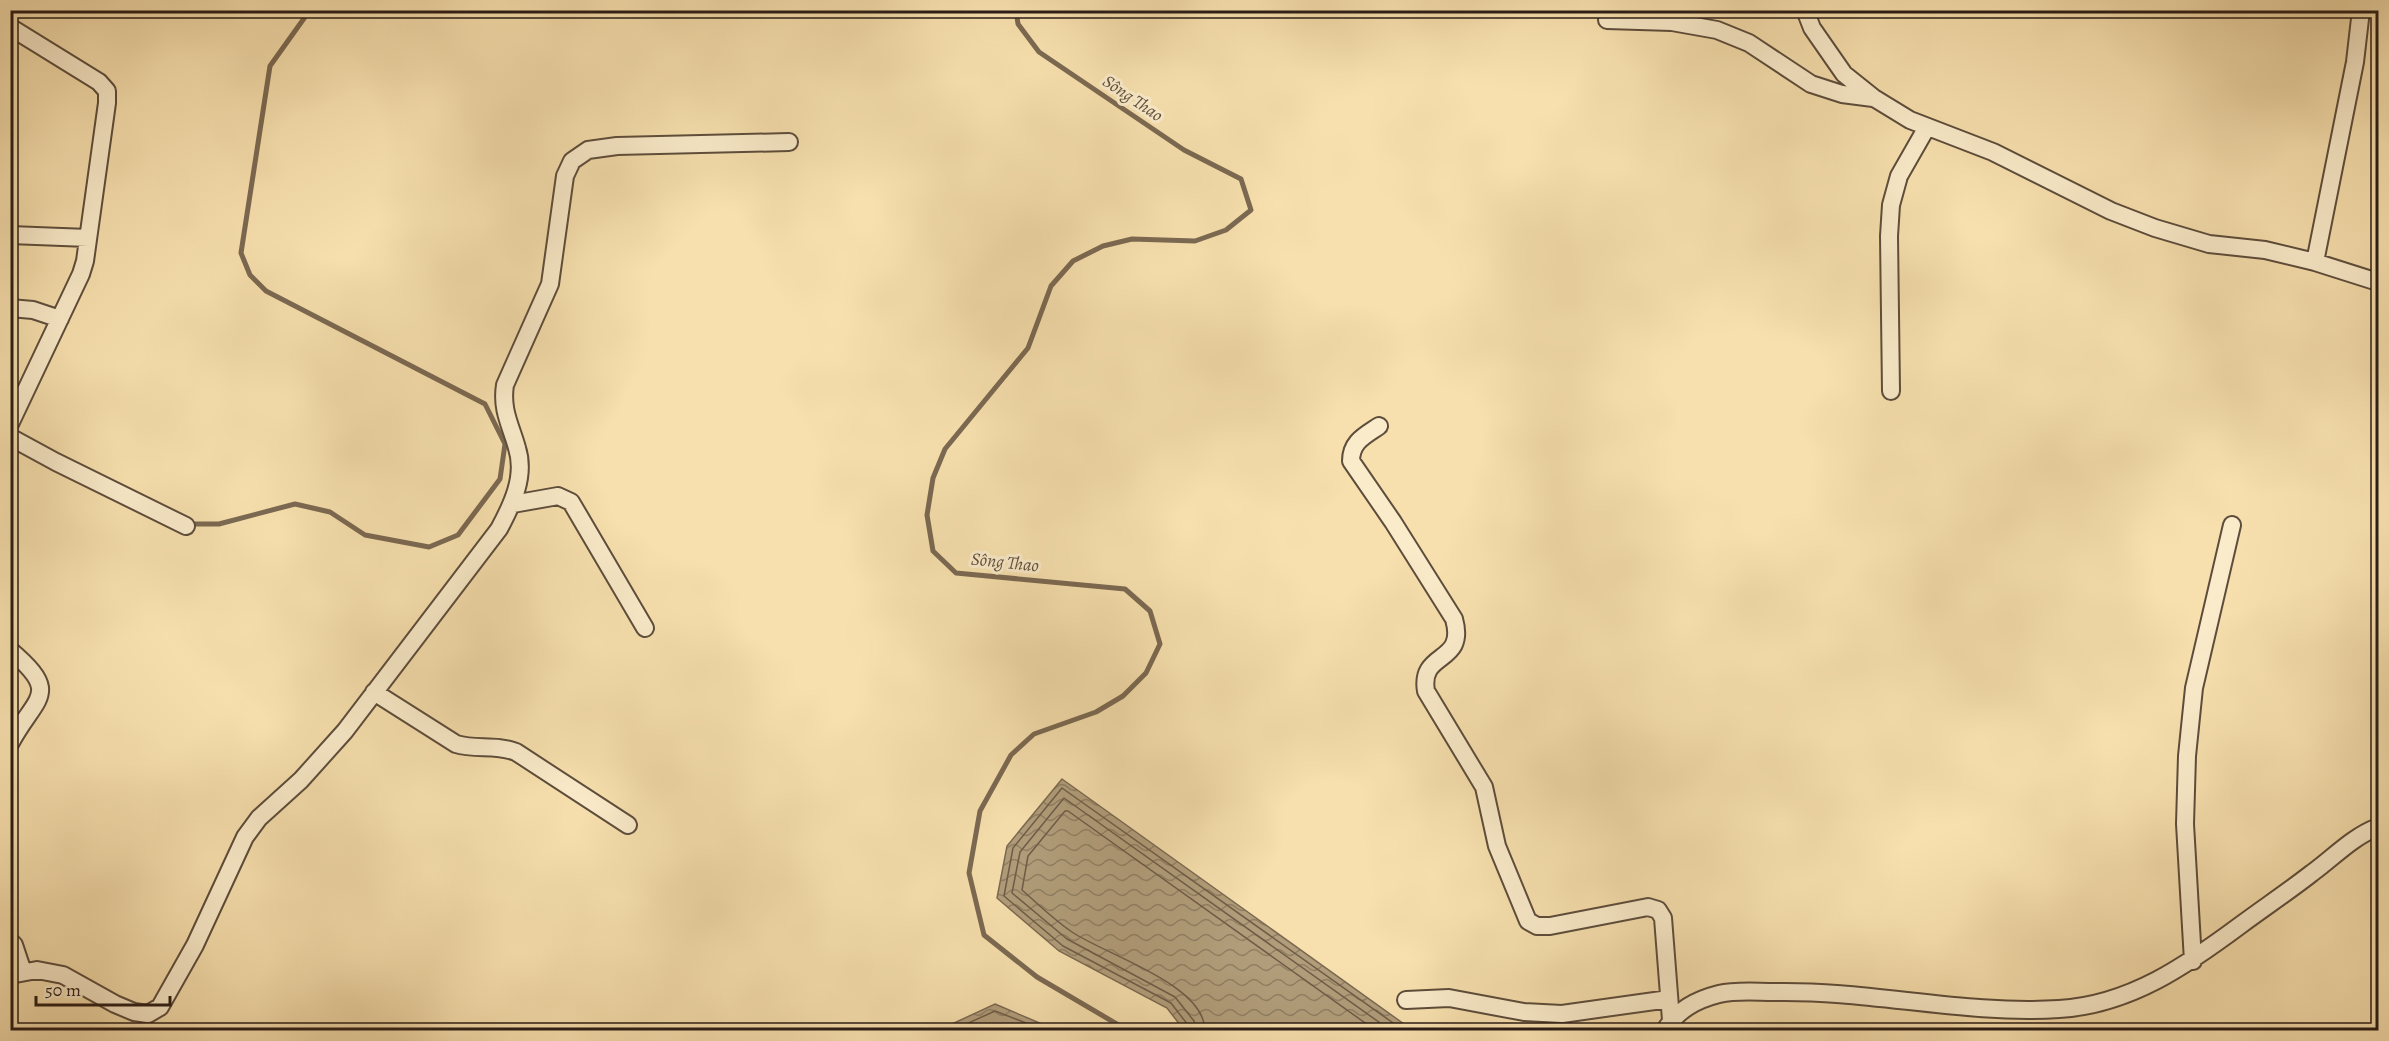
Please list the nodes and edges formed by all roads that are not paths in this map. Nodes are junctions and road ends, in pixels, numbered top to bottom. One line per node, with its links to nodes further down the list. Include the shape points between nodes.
1 (1805, 10): 5 (street, via 1812,28 1844,74)
2 (2361, 10): 10 (street, via 2355,62)
3 (1607, 20): 5 (street, via 1672,22 1717,30 1749,43 1811,84 1842,94)
4 (10, 27): 9 (street, via 99,82 106,91)
5 (1874, 98): 6 (street)
6 (1927, 127): 10 (street, via 1993,152 2111,211 2155,228 2209,244 2265,250); 14 (street, via 1899,176 1892,205)
7 (789, 142): 18 (street, via 617,146 588,150 572,161 565,176 550,284 502,400 518,451 519,477)
8 (10, 235): 9 (street)
9 (88, 238): 13 (street, via 81,274)
10 (2316, 262): 11 (street)
11 (2379, 282)
12 (10, 308): 13 (street)
13 (60, 319): 15 (street)
14 (1892, 391)
15 (10, 424)
16 (1378, 426): 30 (street, via 1356,441 1351,461 1454,619 1455,646 1428,669 1424,680 1426,692 1484,787 1497,846 1528,921 1550,926 1648,907 1658,910 1663,918)
17 (10, 437): 20 (street)
18 (513, 504): 21 (street, via 558,496 571,502); 23 (street, via 500,529)
19 (2232, 525): 28 (street, via 2194,688 2187,756 2185,824)
20 (186, 526)
21 (645, 628)
22 (10, 650): 24 (street, via 40,682 40,699)
23 (374, 692): 25 (street, via 456,744 504,747 516,752); 29 (street, via 345,731 245,837 195,945 160,1007 148,1014 134,1012 63,975 37,970)
24 (10, 744)
25 (628, 825)
26 (2379, 827): 28 (street, via 2361,834)
27 (10, 941): 29 (street)
28 (2193, 961): 32 (street, via 2145,987 2084,1008 2015,1011 1796,992 1721,993 1689,1004)
29 (17, 973)
30 (1670, 999): 31 (street, via 1562,1014 1524,1012 1449,998); 32 (street)
31 (1406, 1000)
32 (1668, 1025)

